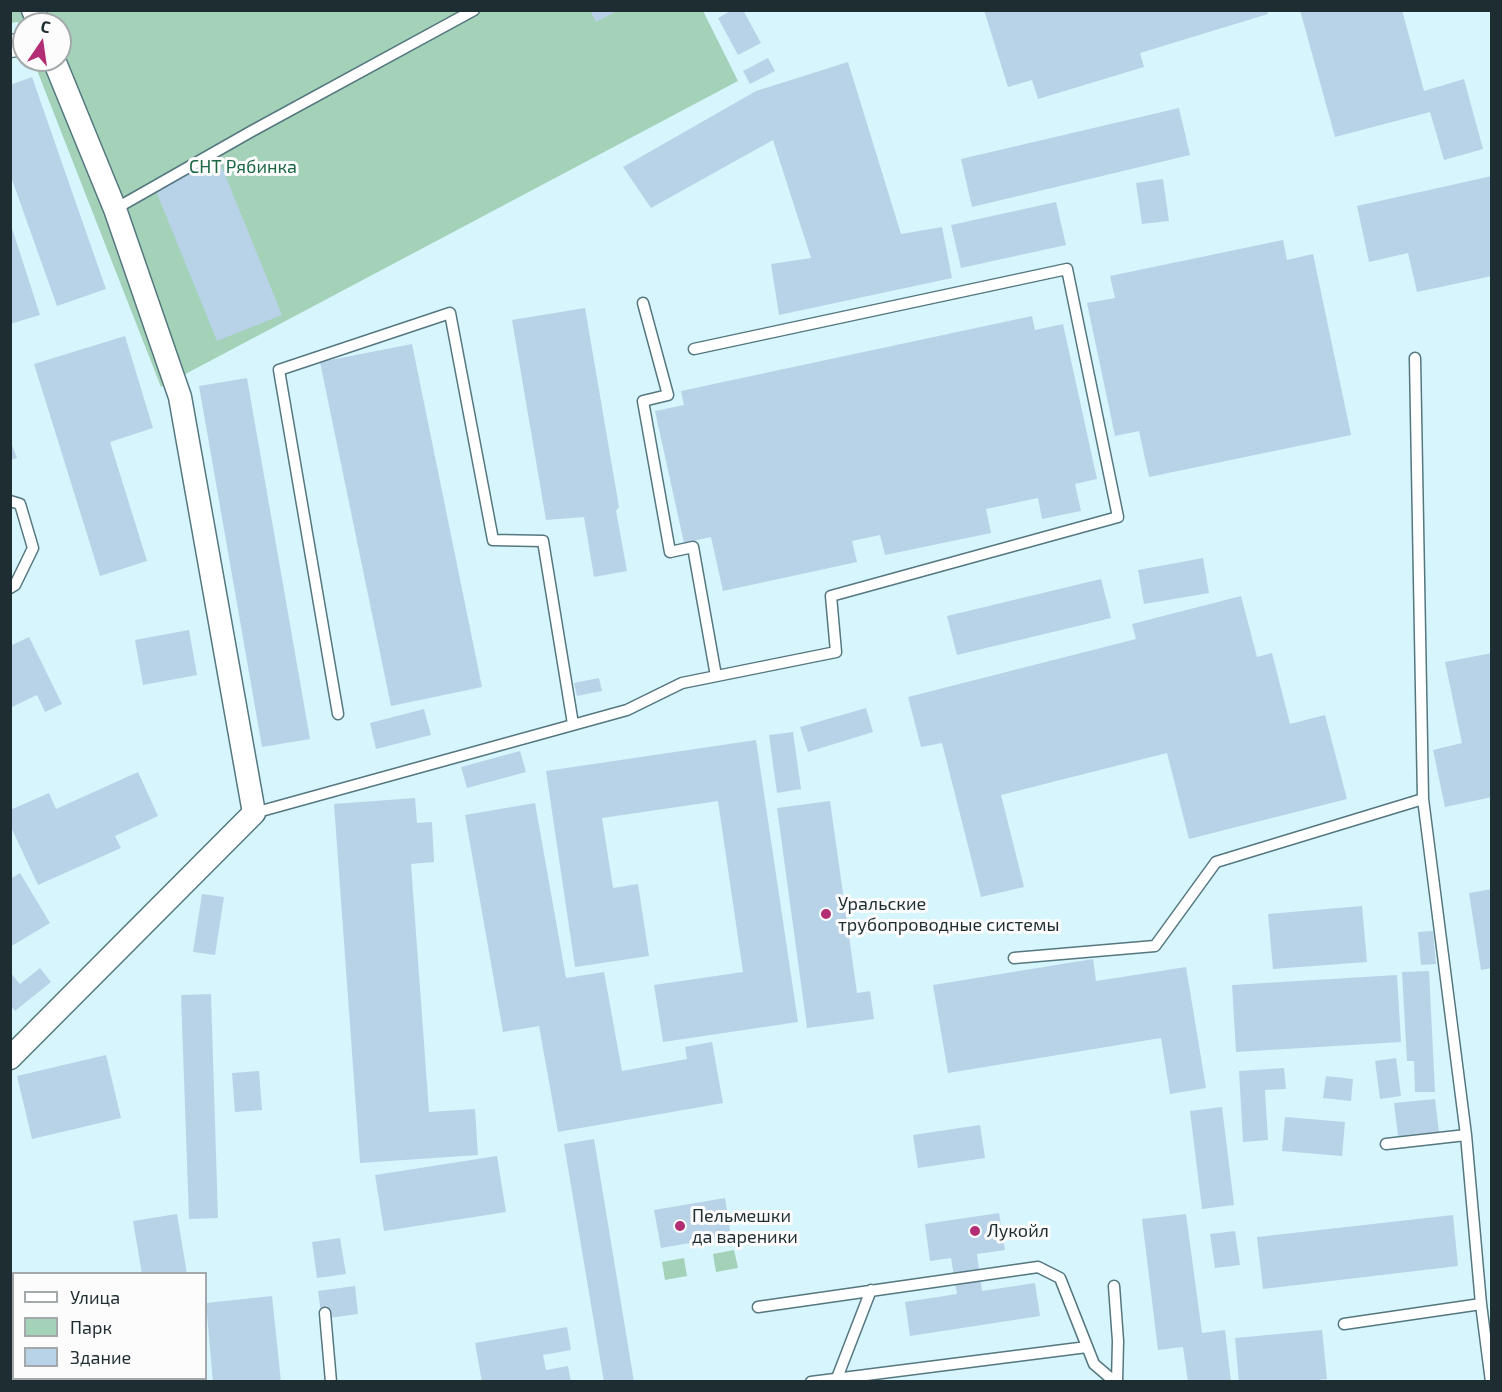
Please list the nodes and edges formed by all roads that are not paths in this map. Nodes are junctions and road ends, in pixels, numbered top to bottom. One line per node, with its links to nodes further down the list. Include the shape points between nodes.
1 (474, 10): 3 (lane)
2 (59, 72): 3 (street)
3 (115, 210): 13 (street, via 180,397)
4 (643, 303): 9 (lane, via 668,395 643,401 670,552 693,547)
5 (694, 349): 9 (lane, via 1067,269 1118,517 831,596 836,652)
6 (1415, 358): 12 (lane)
7 (10, 501): 8 (lane, via 20,504 33,548)
8 (10, 588)
9 (716, 676): 11 (lane, via 682,683 627,710)
10 (338, 714): 11 (lane, via 279,370 450,313 493,540 543,541)
11 (573, 724): 13 (lane)
12 (1423, 799): 14 (lane, via 1216,862 1155,946); 16 (lane)
13 (254, 813): 15 (street)
14 (1014, 958)
15 (10, 1058)
16 (1466, 1135): 17 (lane); 20 (lane)
17 (1386, 1144)
18 (1114, 1286): 28 (lane)
19 (871, 1290): 21 (lane); 24 (lane, via 1038,1267 1060,1278); 25 (lane)
20 (1481, 1304): 23 (lane); 29 (lane)
21 (758, 1307)
22 (326, 1313): 26 (lane)
23 (1344, 1324)
24 (1087, 1347): 25 (lane); 28 (lane, via 1094,1364)
25 (837, 1378): 27 (lane)
26 (331, 1382)
27 (811, 1382)
28 (1116, 1382)
29 (1491, 1382)

